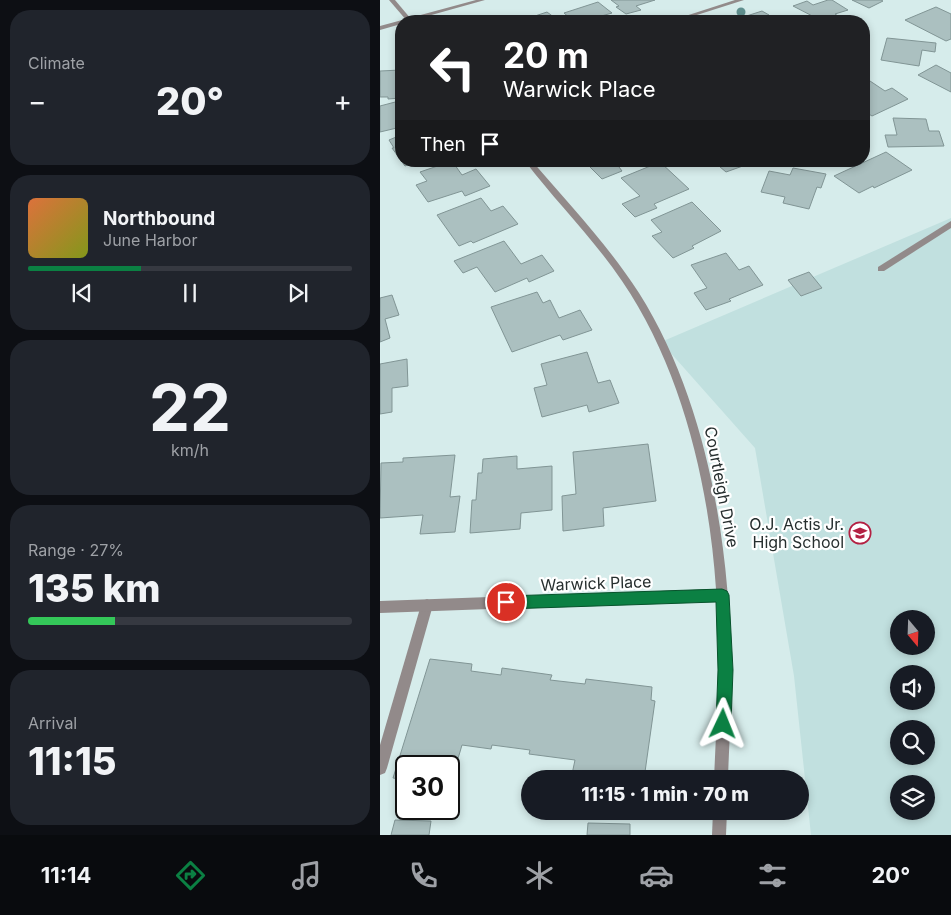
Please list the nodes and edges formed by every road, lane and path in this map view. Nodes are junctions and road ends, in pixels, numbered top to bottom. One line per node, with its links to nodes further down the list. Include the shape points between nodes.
1 (392, 0): 4 (street)
2 (482, 0): 5 (street)
3 (741, 0): 6 (street)
4 (401, 15)
5 (426, 15)
6 (693, 15)
7 (395, 24): 8 (street)
8 (380, 28)
9 (533, 167): 12 (street, Courtleigh Drive, via 608,256 636,296 661,342 683,395 700,452 715,522)
10 (951, 224): 11 (street)
11 (881, 269)
12 (722, 595): 13 (street, Warwick Place); 16 (street, Courtleigh Drive, via 725,670)
13 (427, 605): 14 (street, Warwick Place); 15 (street)
14 (380, 607)
15 (380, 768)
16 (721, 770)
17 (719, 820): 18 (street)
18 (718, 835)

